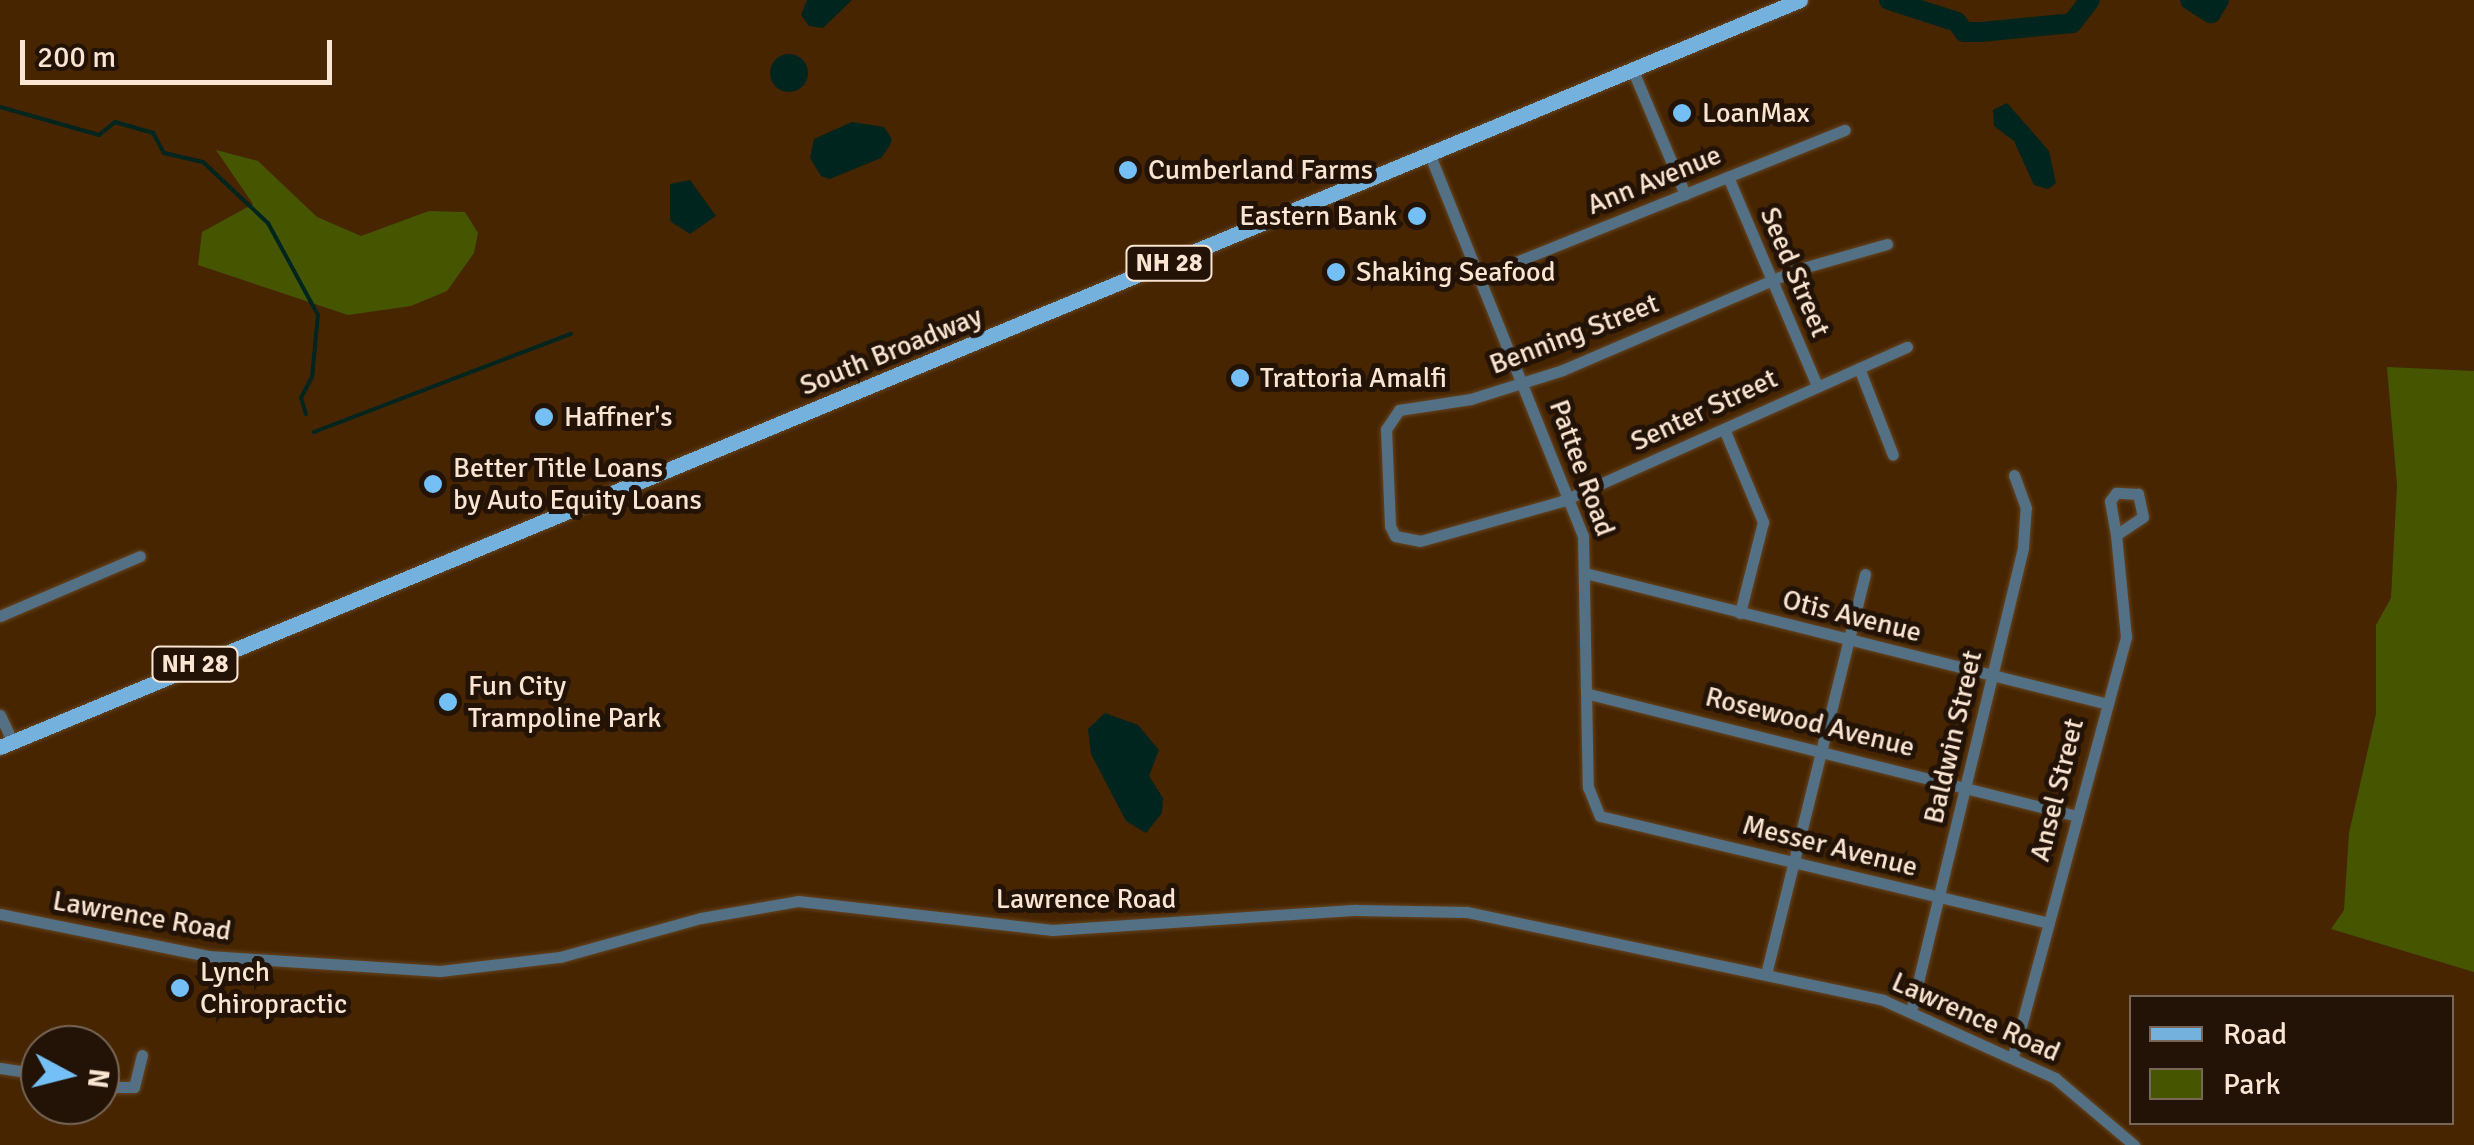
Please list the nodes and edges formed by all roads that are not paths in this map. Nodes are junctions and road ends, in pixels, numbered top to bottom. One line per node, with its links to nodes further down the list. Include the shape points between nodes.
1 (1800, 0): 2 (main road, South Broadway / NH 28)
2 (1633, 71): 4 (main road, South Broadway / NH 28); 6 (street)
3 (1846, 130): 5 (street, Ann Avenue)
4 (1429, 153): 8 (street, Pattee Road); 29 (main road, South Broadway / NH 28)
5 (1728, 177): 6 (street, Ann Avenue); 9 (street, Seed Street)
6 (1685, 194): 8 (street, Ann Avenue)
7 (1886, 244): 9 (street, Benning Street)
8 (1481, 276): 12 (street, Pattee Road)
9 (1773, 282): 12 (street, Benning Street); 13 (street, Seed Street)
10 (1907, 347): 11 (street, Senter Street)
11 (1859, 368): 13 (street, Senter Street); 15 (street)
12 (1525, 382): 17 (street, Pattee Road); 17 (street, Benning Street, via 1390,417 1388,514 1395,536 1420,540)
13 (1817, 386): 14 (street, Senter Street)
14 (1724, 429): 17 (street, Senter Street); 22 (street, via 1763,522)
15 (1893, 456)
16 (2014, 475): 25 (street, Baldwin Street, via 2026,527)
17 (1570, 498): 20 (street, Pattee Road)
18 (2116, 535): 27 (street, Ansel Street, via 2127,632)
19 (140, 556): 23 (street)
20 (1588, 574): 22 (street, Otis Avenue); 26 (street, Pattee Road)
21 (1865, 574): 24 (street)
22 (1740, 613): 24 (street, Otis Avenue)
23 (0, 616)
24 (1848, 641): 25 (street, Otis Avenue); 30 (street)
25 (1993, 677): 27 (street, Otis Avenue); 31 (street, Baldwin Street)
26 (1589, 694): 30 (street, Rosewood Avenue); 32 (street, Pattee Road, via 1588,787)
27 (2104, 702): 33 (street, Ansel Street)
28 (0, 715): 29 (street)
29 (6, 744)
30 (1821, 752): 31 (street, Rosewood Avenue); 34 (street)
31 (1967, 786): 33 (street, Rosewood Avenue); 35 (street, Baldwin Street)
32 (1600, 816): 34 (street, Messer Avenue)
33 (2077, 816): 37 (street, Ansel Street)
34 (1794, 862): 35 (street, Messer Avenue); 38 (street)
35 (1939, 898): 37 (street, Messer Avenue); 39 (street, Baldwin Street)
36 (0, 914): 38 (street, Lawrence Road, via 208,956 440,972 560,957 701,918 798,901 1052,930 1430,910 1504,917)
37 (2048, 924): 41 (street, Ansel Street)
38 (1766, 974): 39 (street, Lawrence Road)
39 (1911, 1011): 41 (street, Lawrence Road)
40 (142, 1055): 42 (street, via 134,1087)
41 (2014, 1056): 43 (street, Lawrence Road, via 2076,1092)
42 (120, 1087)
43 (2134, 1145)

